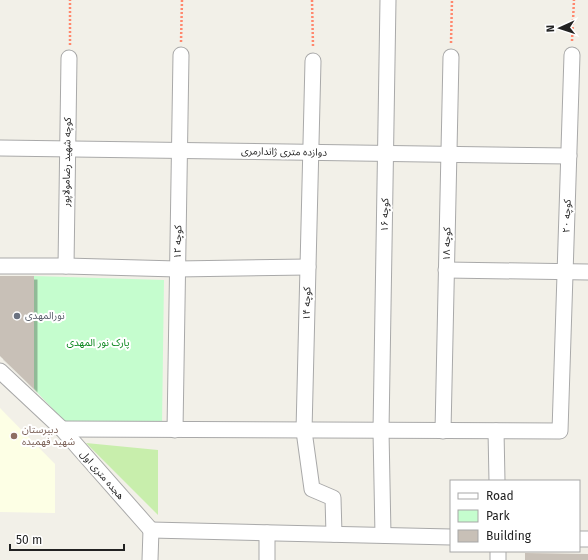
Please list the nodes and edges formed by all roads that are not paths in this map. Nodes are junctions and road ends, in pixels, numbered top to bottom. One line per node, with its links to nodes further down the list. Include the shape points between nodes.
1 (388, 0): 11 (street, ۱۶ کوچه)
2 (181, 54): 9 (street, ۱۲ کوچه)
3 (572, 55): 13 (street, ۲۰ کوچه)
4 (69, 58): 8 (street, کوچه شهید رضامولاپور)
5 (451, 58): 12 (street, ۱۸ کوچه)
6 (313, 61): 10 (street, ‍‍ ۱۴ کوچه)
7 (0, 148): 8 (street, دوازده متری ژاندارمری)
8 (68, 149): 9 (street, دوازده متری ژاندارمری); 15 (street, کوچه شهید رضامولاپور)
9 (180, 151): 10 (street, دوازده متری ژاندارمری); 17 (street, ۱۲ کوچه)
10 (311, 152): 11 (street, دوازده متری ژاندارمری); 16 (street, ‍‍ ۱۴ کوچه)
11 (386, 153): 12 (street, دوازده متری ژاندارمری); 25 (street, ۱۶ کوچه)
12 (449, 154): 13 (street, دوازده متری ژاندارمری); 18 (street, ۱۸ کوچه)
13 (569, 156): 19 (street, ۲۰ کوچه)
14 (0, 266): 15 (street)
15 (66, 266): 17 (street)
16 (308, 268): 17 (street); 24 (street, ‍‍ ۱۴ کوچه)
17 (177, 269): 23 (street, ۱۲ کوچه)
18 (446, 270): 19 (street); 26 (street, ۱۸ کوچه)
19 (565, 272): 20 (street); 27 (street, ۲۰ کوچه, via 560,431)
20 (588, 272)
21 (0, 371): 22 (street, هجده متری اول)
22 (62, 429): 23 (street); 29 (street, هجده متری اول)
23 (174, 430): 24 (street)
24 (304, 430): 25 (street); 31 (street, ‍‍ ۱۴ کوچه, via 312,489 333,498)
25 (381, 430): 26 (street); 32 (street, ۱۶ کوچه)
26 (442, 431): 27 (street)
27 (496, 431): 28 (street)
28 (497, 480)
29 (151, 530): 30 (street); 34 (street)
30 (267, 533): 31 (street); 35 (street)
31 (334, 534): 32 (street)
32 (383, 535): 33 (street)
33 (450, 537)
34 (150, 560)
35 (267, 560)

